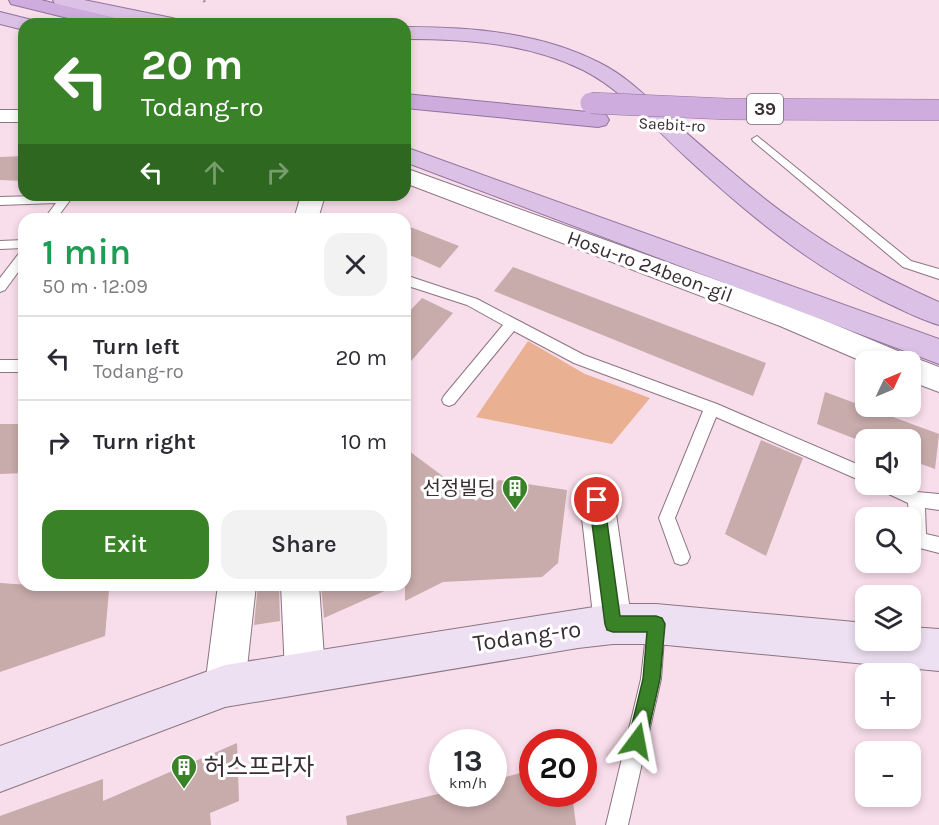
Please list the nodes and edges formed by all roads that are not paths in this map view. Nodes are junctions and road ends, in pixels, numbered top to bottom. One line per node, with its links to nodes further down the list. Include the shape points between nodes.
1 (18, 0): 6 (highway)
2 (62, 0): 7 (main road)
3 (0, 6): 5 (highway)
4 (0, 18): 8 (main road)
5 (47, 18)
6 (91, 18)
7 (137, 18)
8 (18, 22)
9 (411, 33): 30 (main road, via 460,33 545,50 615,81 788,231 871,284)
10 (411, 86): 13 (highway, Saebit-ro / 39)
11 (411, 101): 13 (highway, Saebit-ro / 39)
12 (939, 110): 13 (highway, Saebit-ro / 39, bridge)
13 (594, 112): 16 (highway, Saebit-ro / 39, via 734,126)
14 (0, 116): 15 (street)
15 (18, 116)
16 (939, 129)
17 (757, 139): 27 (lane, via 907,264)
18 (411, 156): 33 (main road)
19 (411, 177): 32 (street, Hosu-ro 24beon-gil, via 779,314)
20 (18, 200): 21 (lane)
21 (0, 201)
22 (64, 201): 23 (lane)
23 (55, 213)
24 (0, 244): 25 (lane)
25 (18, 244)
26 (17, 272): 29 (lane)
27 (939, 274)
28 (411, 282): 31 (lane, via 472,302)
29 (0, 287)
30 (939, 314)
31 (512, 323): 38 (lane); 39 (lane, via 579,359)
32 (868, 351)
33 (939, 352)
34 (0, 366): 35 (lane)
35 (18, 366)
36 (921, 373): 37 (street)
37 (939, 380)
38 (449, 400)
39 (712, 408): 40 (lane); 46 (lane, via 667,518)
40 (855, 471)
41 (907, 495): 42 (lane)
42 (916, 499): 44 (lane); 45 (lane, via 918,540)
43 (597, 500): 49 (street)
44 (939, 502)
45 (939, 544)
46 (681, 557)
47 (236, 591): 53 (street)
48 (300, 591): 52 (street)
49 (613, 624): 50 (main road, Todang-ro); 52 (main road, Todang-ro)
50 (656, 624): 51 (main road, Todang-ro); 55 (lane, via 651,679)
51 (939, 650)
52 (305, 672): 53 (main road, Todang-ro)
53 (225, 686): 54 (main road, Todang-ro)
54 (0, 769)
55 (617, 825)

